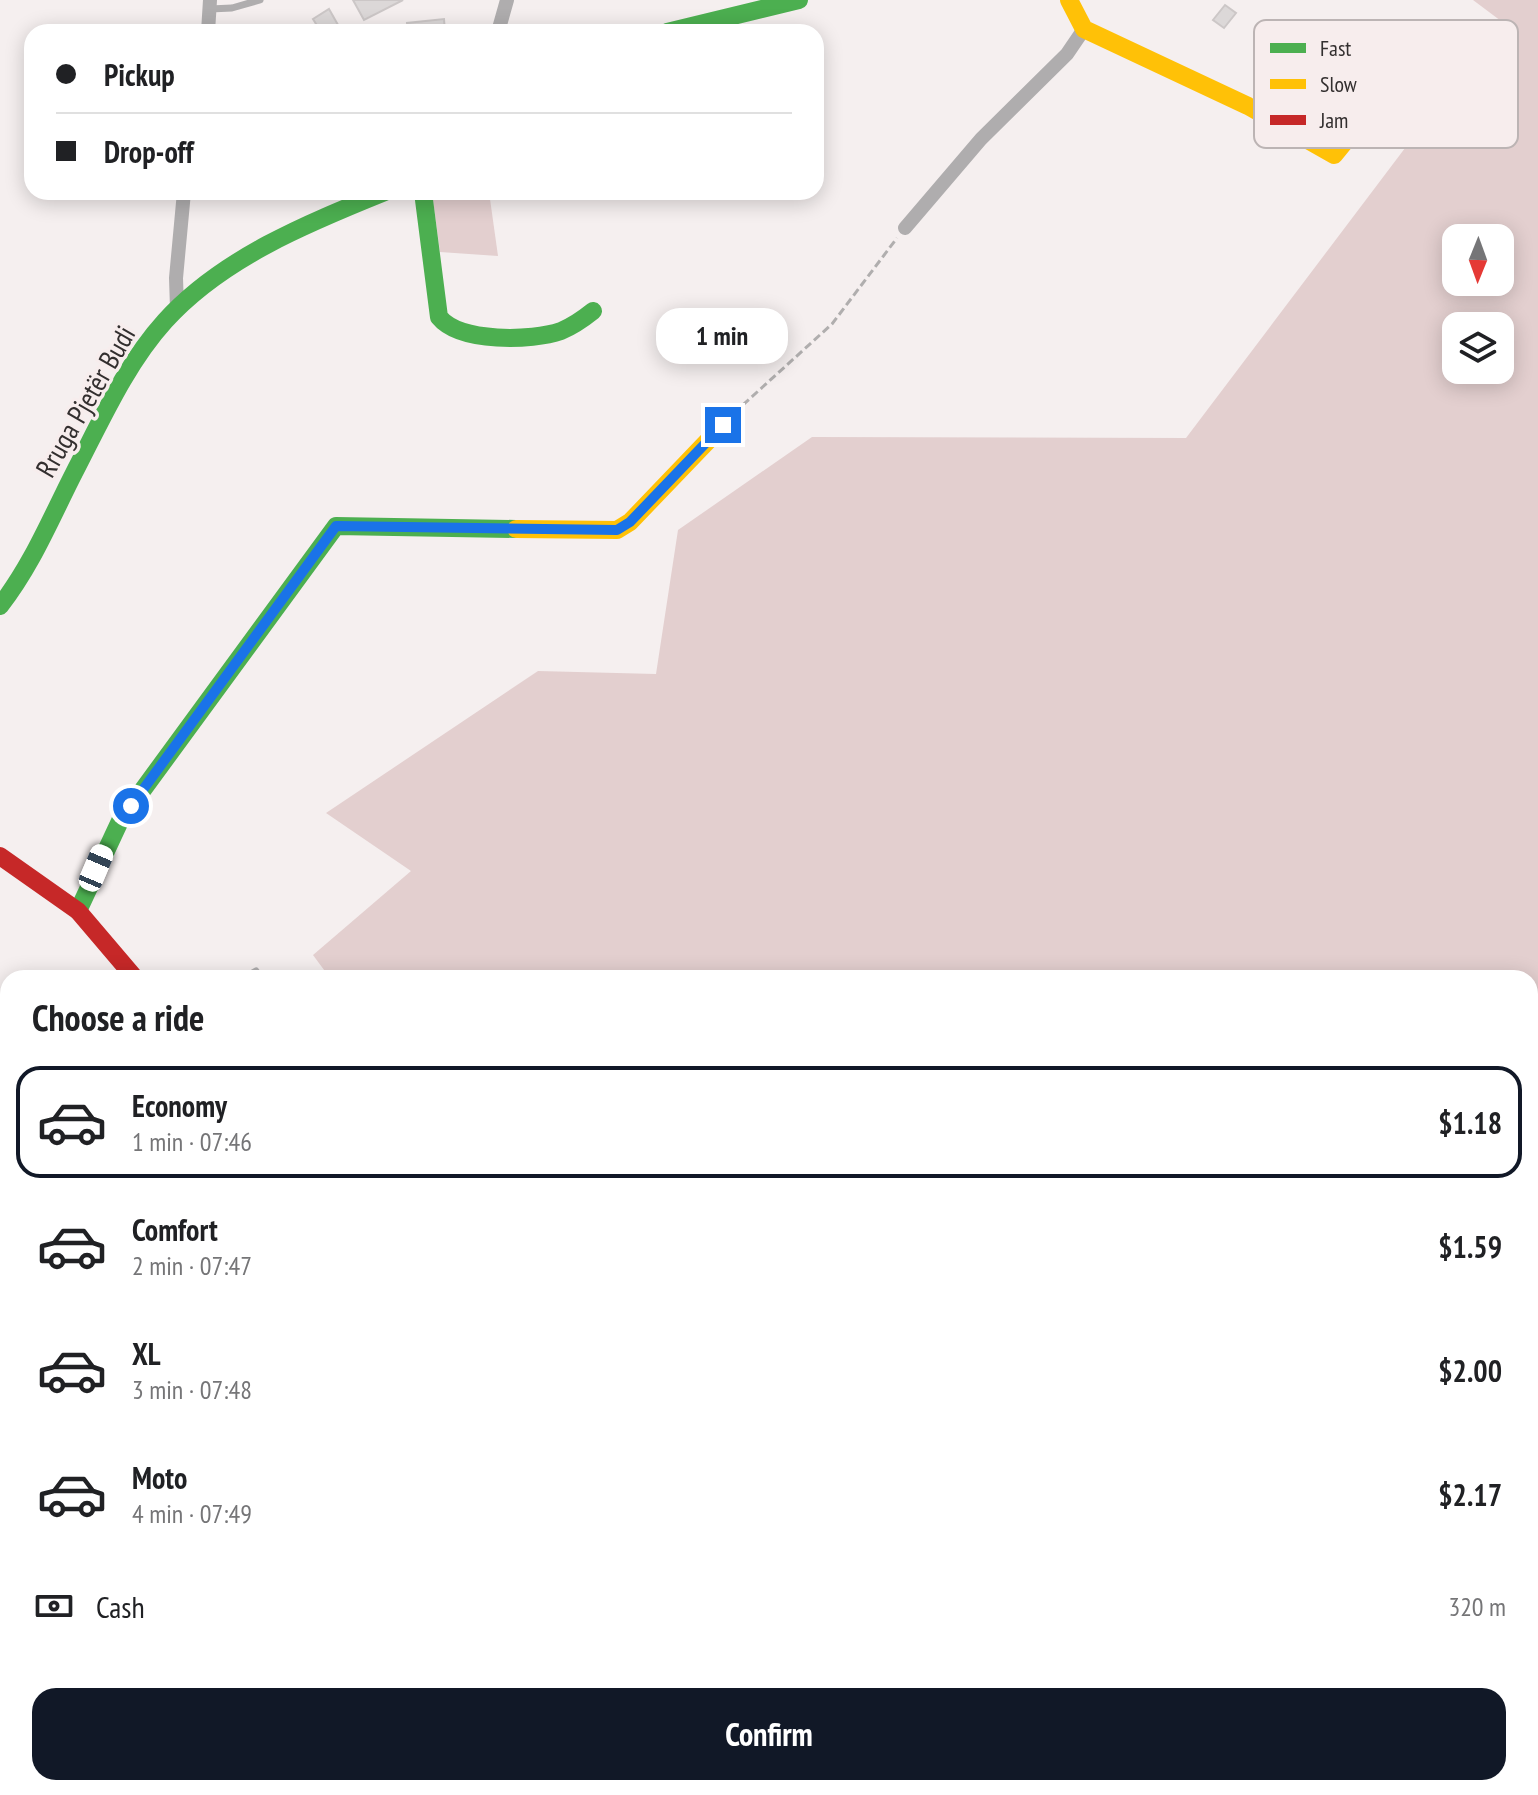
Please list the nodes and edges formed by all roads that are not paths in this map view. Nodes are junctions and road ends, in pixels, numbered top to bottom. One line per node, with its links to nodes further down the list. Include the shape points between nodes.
1 (260, 0): 5 (lane, via 232,8)
2 (507, 0): 7 (street)
3 (799, 0): 8 (street)
4 (1069, 0): 9 (street)
5 (210, 4): 6 (street)
6 (209, 24)
7 (500, 24)
8 (700, 24)
9 (1084, 29): 10 (street); 16 (street, via 1067,54 981,139)
10 (1254, 109)
11 (1322, 148): 12 (street, via 1334,155)
12 (1340, 148)
13 (183, 200): 17 (street)
14 (366, 200): 17 (street, Rruga Pjetër Budi, via 229,270)
15 (424, 200): 18 (street, via 444,323 490,335 545,334 584,322)
16 (905, 228)
17 (177, 308): 20 (street, Rruga Pjetër Budi, via 124,382 25,570)
18 (593, 311)
19 (723, 425): 22 (street, via 617,530 336,526 120,821)
20 (0, 606)
21 (0, 856): 22 (street)
22 (78, 911): 23 (street)
23 (128, 970)

